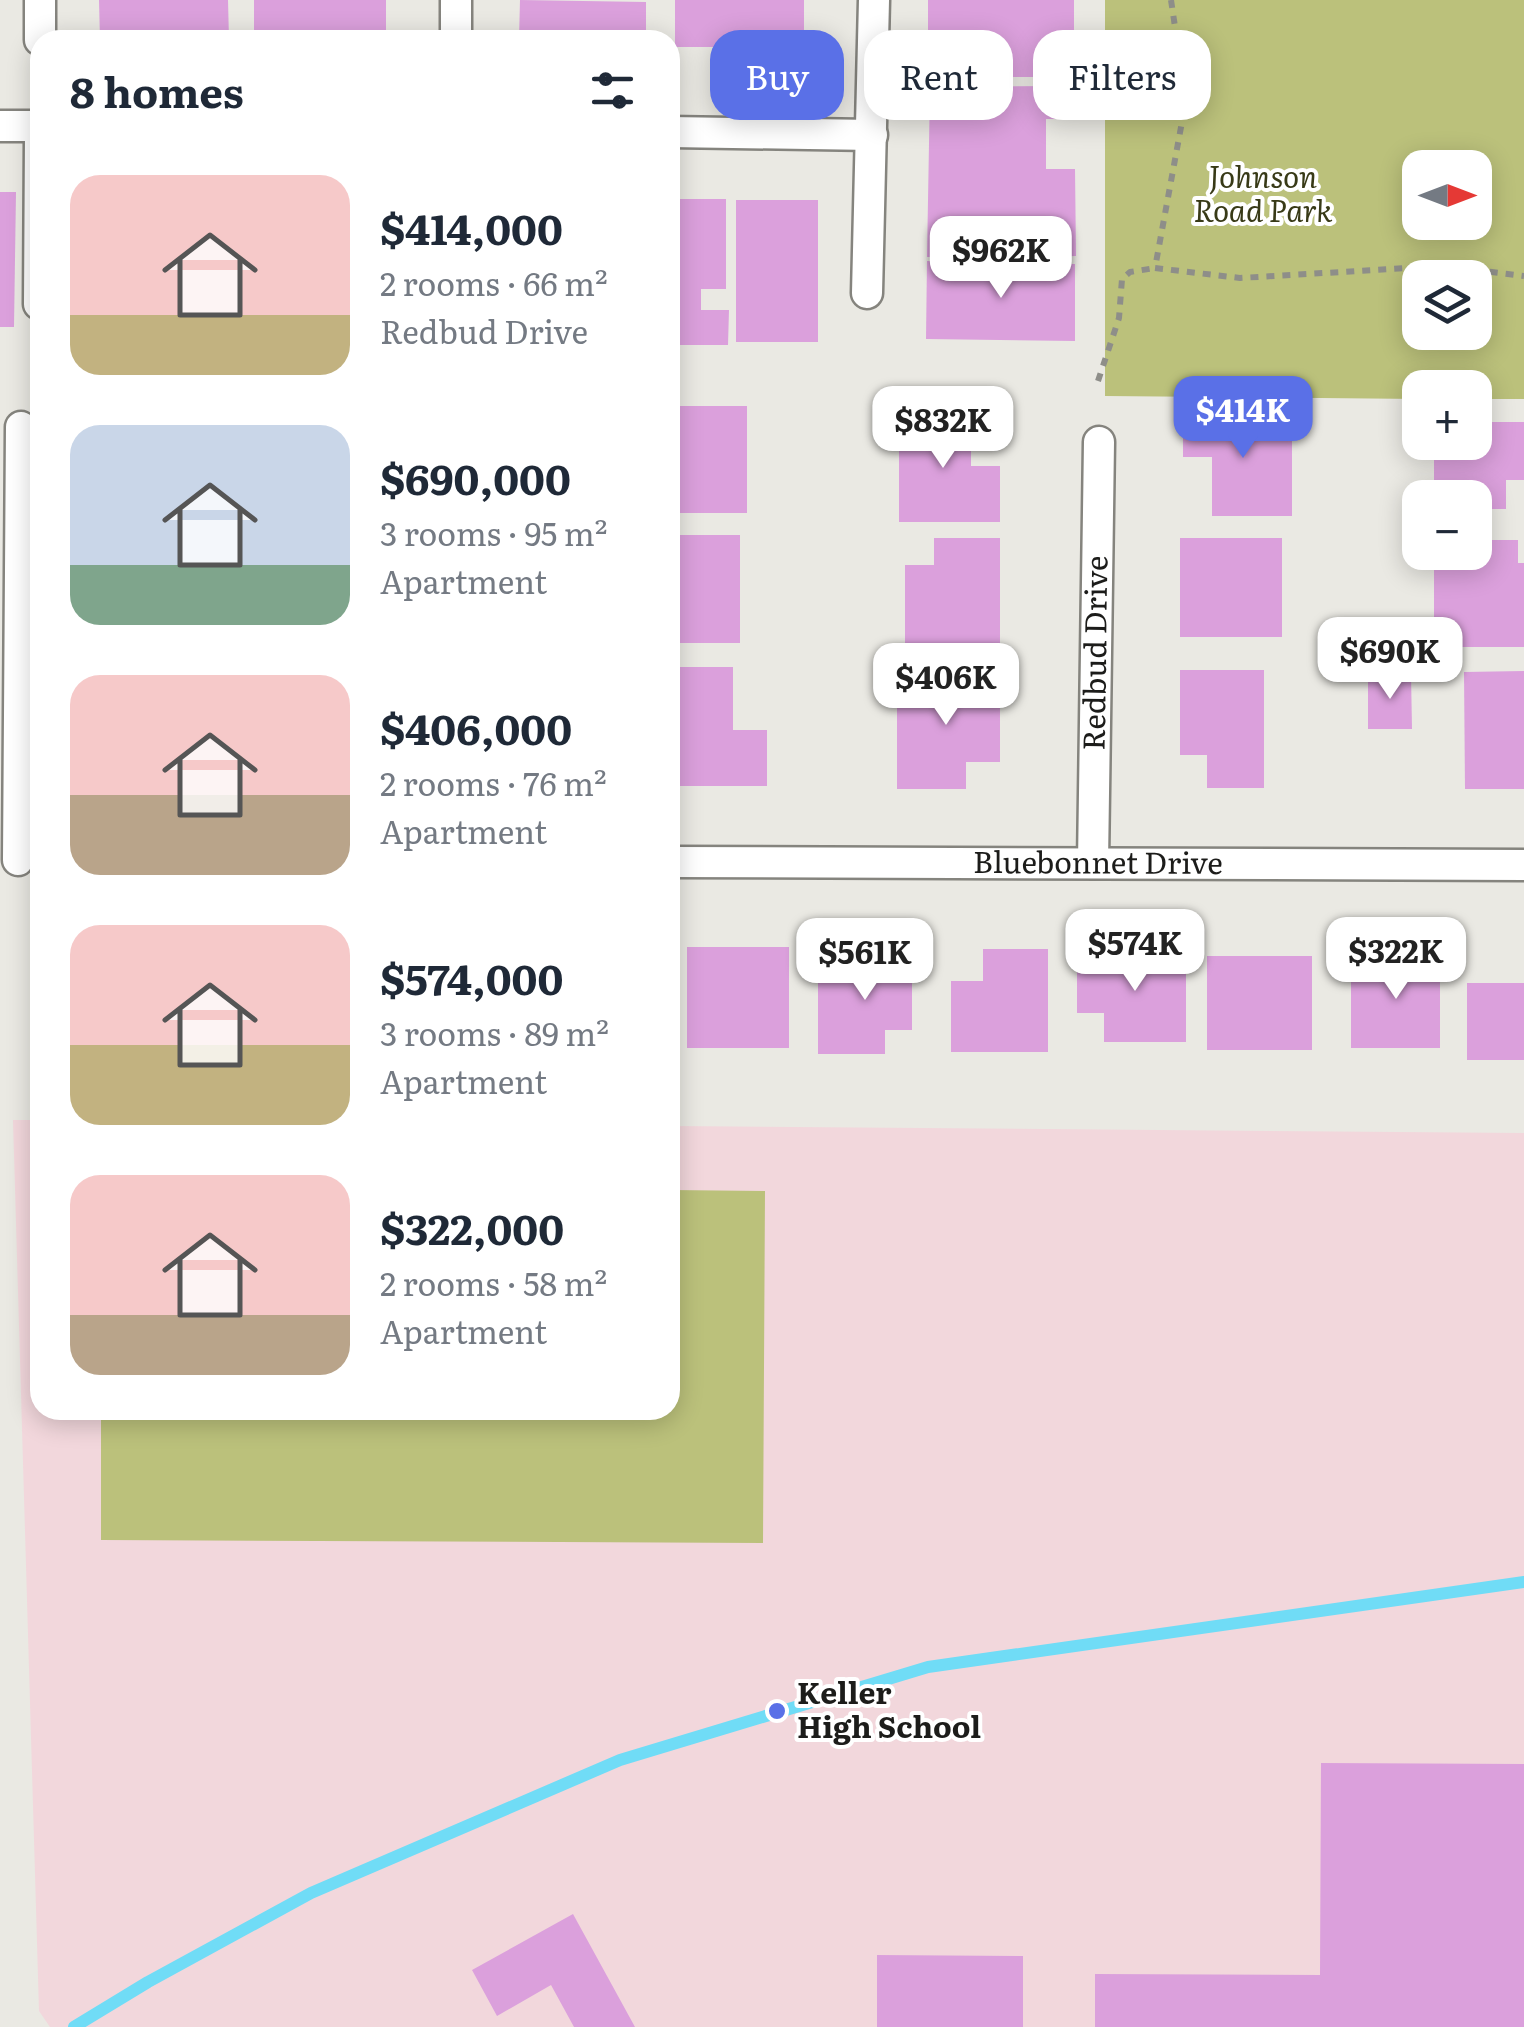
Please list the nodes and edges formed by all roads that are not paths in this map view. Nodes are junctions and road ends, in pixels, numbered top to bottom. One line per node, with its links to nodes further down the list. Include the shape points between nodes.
1 (40, 0): 4 (street)
2 (456, 0): 5 (street)
3 (874, 0): 9 (street)
4 (40, 30)
5 (456, 30)
6 (0, 126): 7 (street)
7 (30, 126)
8 (680, 132): 9 (street)
9 (872, 134): 10 (street)
10 (867, 293)
11 (20, 426): 13 (street)
12 (1100, 442): 15 (street, Redbud Drive)
13 (19, 860)
14 (680, 862): 15 (street, Bluebonnet Drive)
15 (1094, 863): 16 (street, Bluebonnet Drive)
16 (1524, 865)

